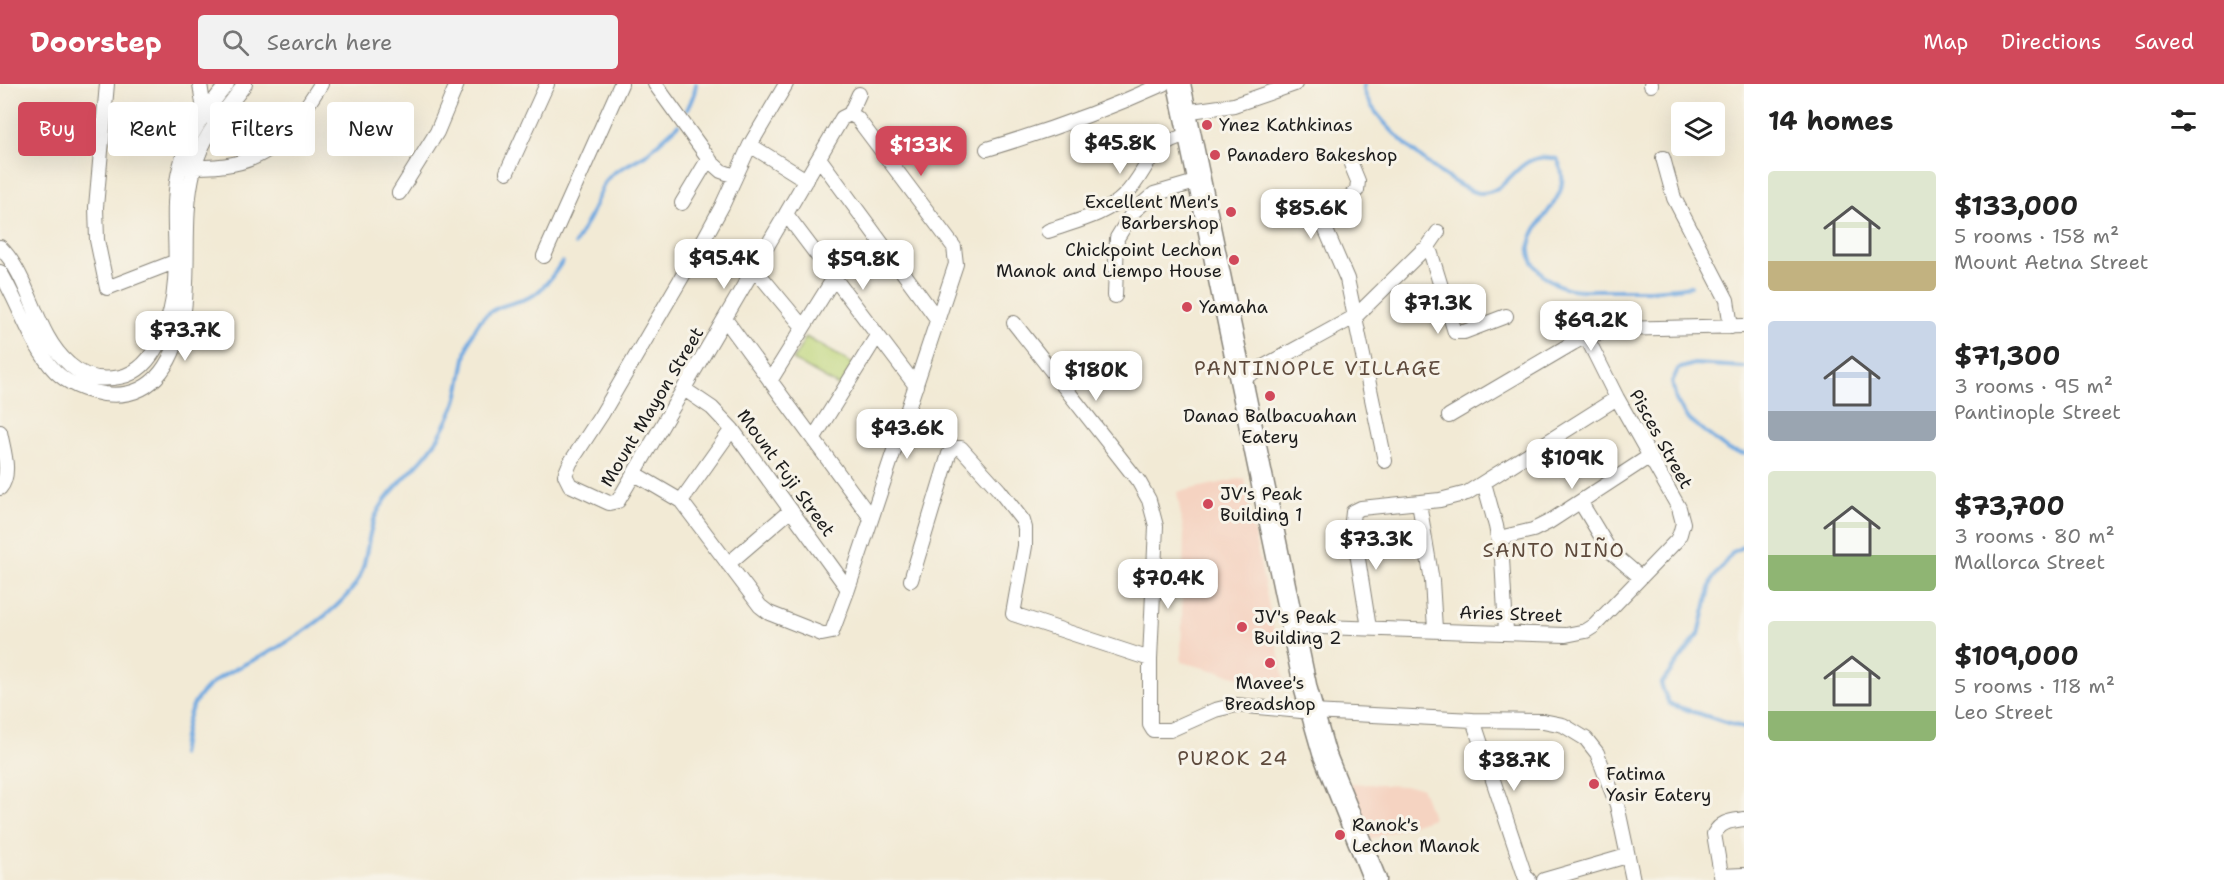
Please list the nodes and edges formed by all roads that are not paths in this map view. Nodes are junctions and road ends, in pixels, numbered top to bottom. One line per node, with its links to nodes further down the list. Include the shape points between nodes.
1 (107, 84): 40 (street, via 96,207 97,240 107,288)
2 (200, 84): 16 (street)
3 (227, 84): 16 (street)
4 (245, 84): 18 (street)
5 (321, 84): 27 (street, via 266,153 238,164)
6 (457, 84): 32 (street, via 437,132)
7 (547, 84): 28 (street)
8 (621, 84): 39 (street)
9 (655, 84): 22 (street)
10 (786, 84): 20 (street)
11 (1162, 84): 21 (street, via 1110,108)
12 (1179, 84): 15 (main road)
13 (1295, 84): 15 (street, via 1234,105)
14 (859, 94): 17 (street, Mount Mayon Street)
15 (1184, 112): 19 (main road)
16 (204, 113): 18 (street); 26 (street)
17 (850, 114): 23 (street, Mount Mayon Street, via 842,118); 48 (street, via 857,118 954,246 956,264)
18 (209, 133): 27 (street)
19 (1189, 135): 31 (main road); 35 (street, via 1164,143 1124,197 1112,206)
20 (750, 146): 29 (street); 30 (street)
21 (987, 149)
22 (709, 158): 29 (street, via 722,171); 33 (street)
23 (819, 158): 30 (street, Mount Mayon Street); 48 (street)
24 (1663, 158): 51 (street, via 1674,198)
25 (1351, 164): 45 (street, via 1357,190 1328,217 1325,228 1344,269)
26 (180, 167): 27 (street); 40 (street, via 174,208)
27 (194, 167): 40 (street)
28 (507, 172)
29 (735, 176): 67 (street, Mount Mayon Street, via 703,242 570,463 565,479 570,485 615,502)
30 (806, 180): 34 (street, Mount Mayon Street)
31 (1199, 182): 44 (street, via 1154,194 1132,212 1118,238); 55 (main road)
32 (399, 193)
33 (682, 202)
34 (786, 214): 41 (street, Mount Mayon Street); 43 (street)
35 (1048, 231)
36 (1438, 232): 38 (street)
37 (0, 247): 54 (street, via 14,265 44,328 66,362 97,378)
38 (1427, 248): 45 (street); 46 (street, via 1455,332 1464,333)
39 (544, 256)
40 (181, 259): 54 (street, via 153,355 135,372); 59 (street, via 183,312 169,358 153,382)
41 (754, 268): 47 (street, Mount Mayon Street); 50 (street)
42 (0, 272): 59 (street, via 55,371 80,388)
43 (834, 278): 50 (street); 52 (street)
44 (1115, 296)
45 (1356, 316): 55 (street); 66 (street)
46 (1506, 316)
47 (725, 319): 56 (street); 58 (street, Mount Mayon Street)
48 (938, 320): 57 (street)
49 (1014, 324): 85 (street, via 1149,500 1156,526)
50 (803, 327): 56 (street)
51 (1738, 327): 53 (street, via 1617,329)
52 (877, 336): 57 (street); 64 (street)
53 (1586, 336): 60 (street, Pisces Street); 61 (street)
54 (123, 377): 59 (street)
55 (1240, 378): 81 (main road)
56 (770, 381): 64 (street)
57 (916, 386): 74 (street)
58 (684, 389): 62 (street, Mount Fuji Street, via 712,408); 67 (street, Mount Mayon Street)
59 (128, 394)
60 (1617, 398): 65 (street, Pisces Street); 68 (street)
61 (1449, 416)
62 (732, 429): 70 (street); 73 (street, Mount Fuji Street)
63 (0, 432): 69 (street, via 6,470)
64 (813, 439): 74 (street)
65 (1650, 456): 72 (street); 75 (street, Pisces Street, via 1679,508)
66 (1384, 461)
67 (635, 474): 70 (street)
68 (1484, 483): 71 (street, via 1467,493); 76 (street)
69 (0, 488)
70 (681, 501): 77 (street)
71 (1419, 502): 82 (street, via 1353,512); 83 (street, via 1432,581)
72 (1581, 502): 76 (street, via 1533,530); 78 (street, via 1610,551)
73 (791, 510): 77 (street); 80 (street, Mount Fuji Street)
74 (871, 518): 80 (street)
75 (1683, 528): 78 (street, Aries Street, via 1677,540)
76 (1499, 538): 84 (street)
77 (728, 564): 80 (street, via 752,598 769,613 822,634 829,634 834,628)
78 (1640, 577): 84 (street, Aries Street, via 1586,631 1566,635)
79 (910, 580): 85 (street, via 949,454 954,448 961,448 1023,521 1025,546 1012,614)
80 (848, 589)
81 (1292, 626): 82 (street, Aries Street); 86 (main road)
82 (1369, 628): 83 (street, Aries Street)
83 (1435, 629): 84 (street, Aries Street)
84 (1506, 632)
85 (1150, 659): 86 (street, via 1153,730 1170,730 1236,705)
86 (1312, 712): 87 (street); 92 (main road, via 1330,770)
87 (1473, 720): 89 (street, via 1554,722 1586,739 1597,753 1611,786); 93 (street)
88 (1744, 819): 91 (street, via 1725,822 1714,834)
89 (1627, 856): 94 (street); 95 (street)
90 (1744, 876): 91 (street)
91 (1721, 878)
92 (1375, 880)
93 (1528, 880)
94 (1544, 880)
95 (1633, 880)

